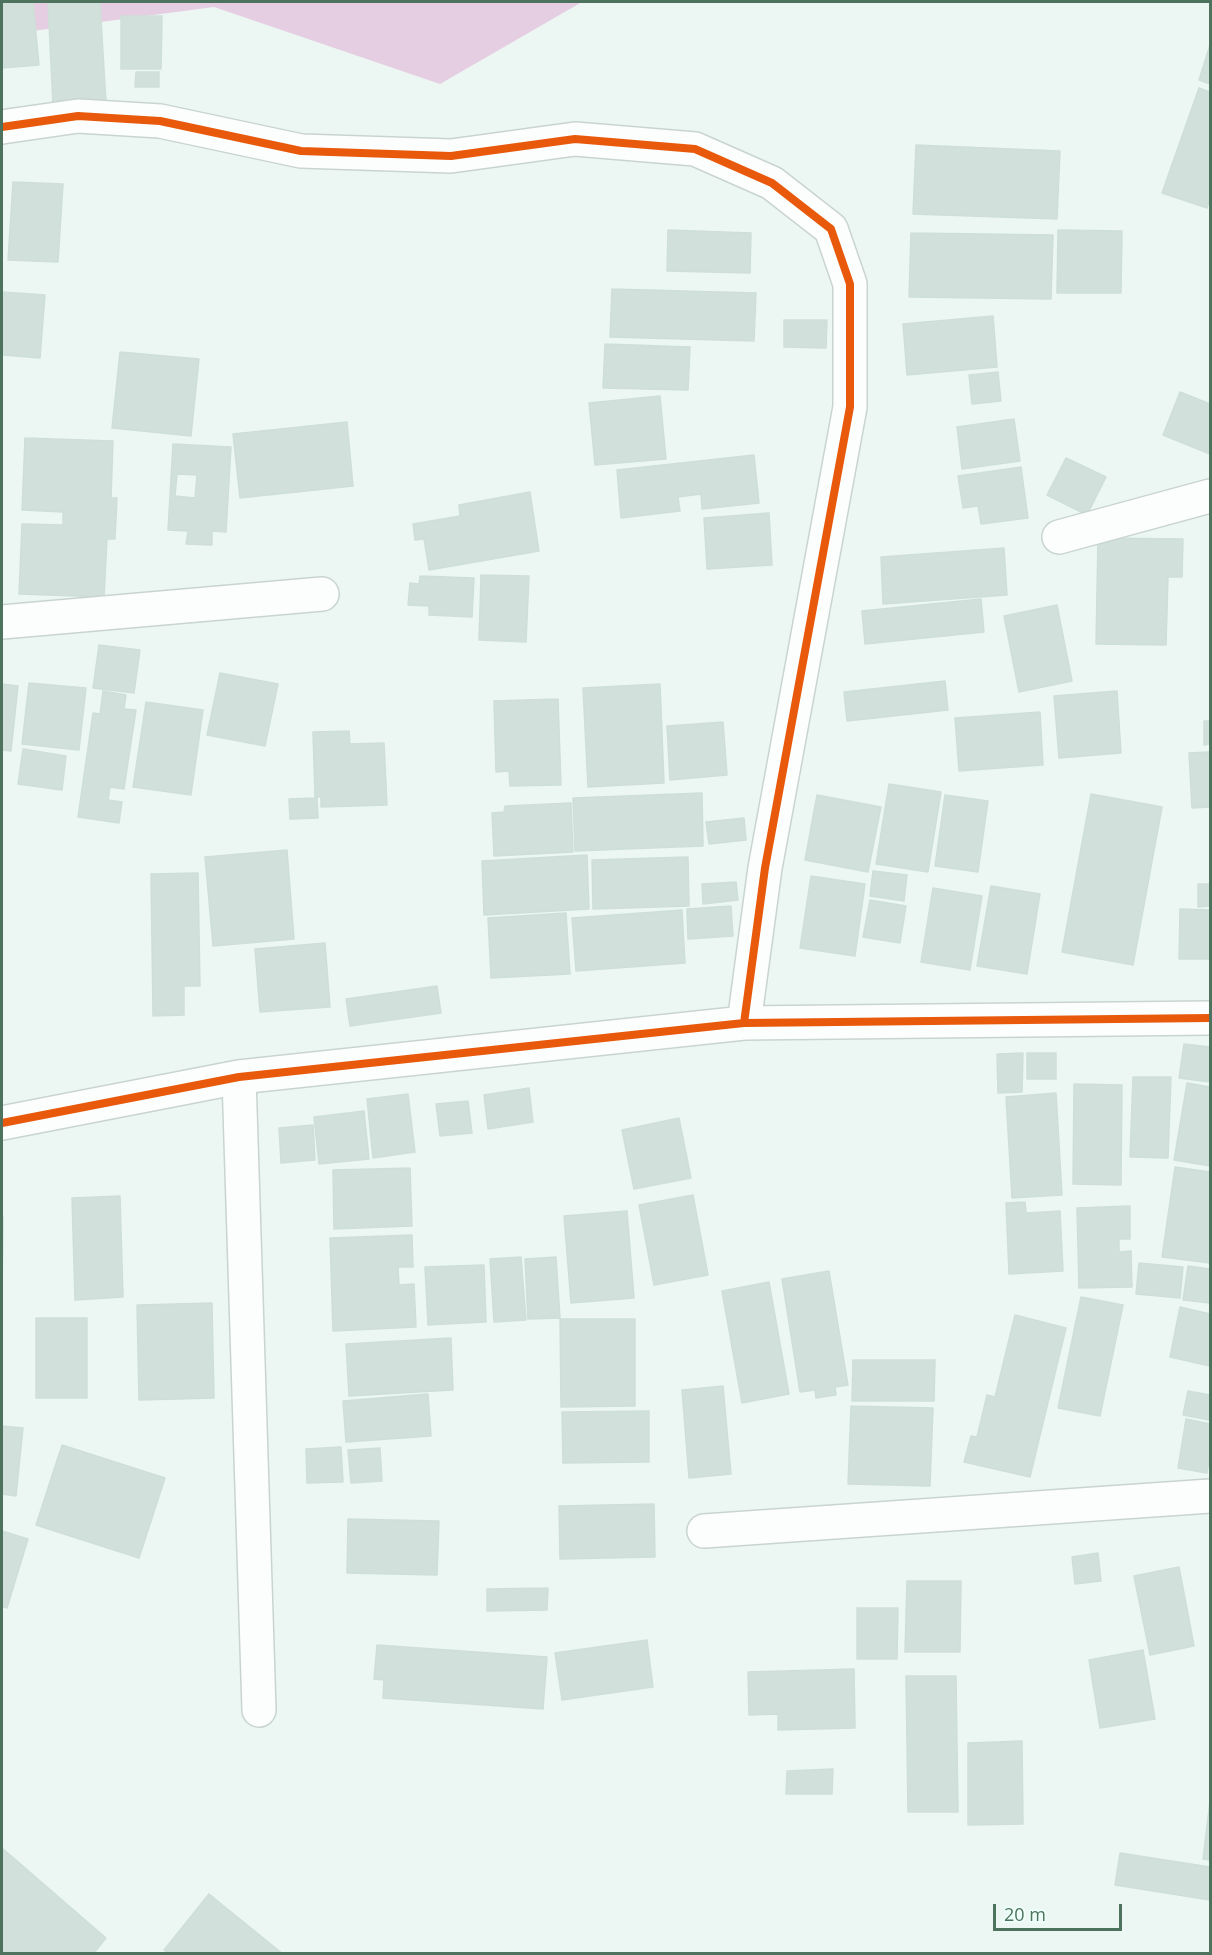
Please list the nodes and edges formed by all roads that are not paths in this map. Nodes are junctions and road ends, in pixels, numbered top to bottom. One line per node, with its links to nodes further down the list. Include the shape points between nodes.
1 (2, 127): 7 (street, via 78,116 160,121 301,151 451,156 575,140 695,149 772,183 831,229 850,284 850,407 765,868)
2 (1210, 496): 3 (street)
3 (1059, 537)
4 (322, 594): 5 (street)
5 (2, 622)
6 (1210, 1018): 7 (street)
7 (744, 1023): 8 (street)
8 (239, 1077): 9 (street); 12 (street)
9 (2, 1123)
10 (1210, 1496): 11 (street)
11 (704, 1531)
12 (259, 1710)

